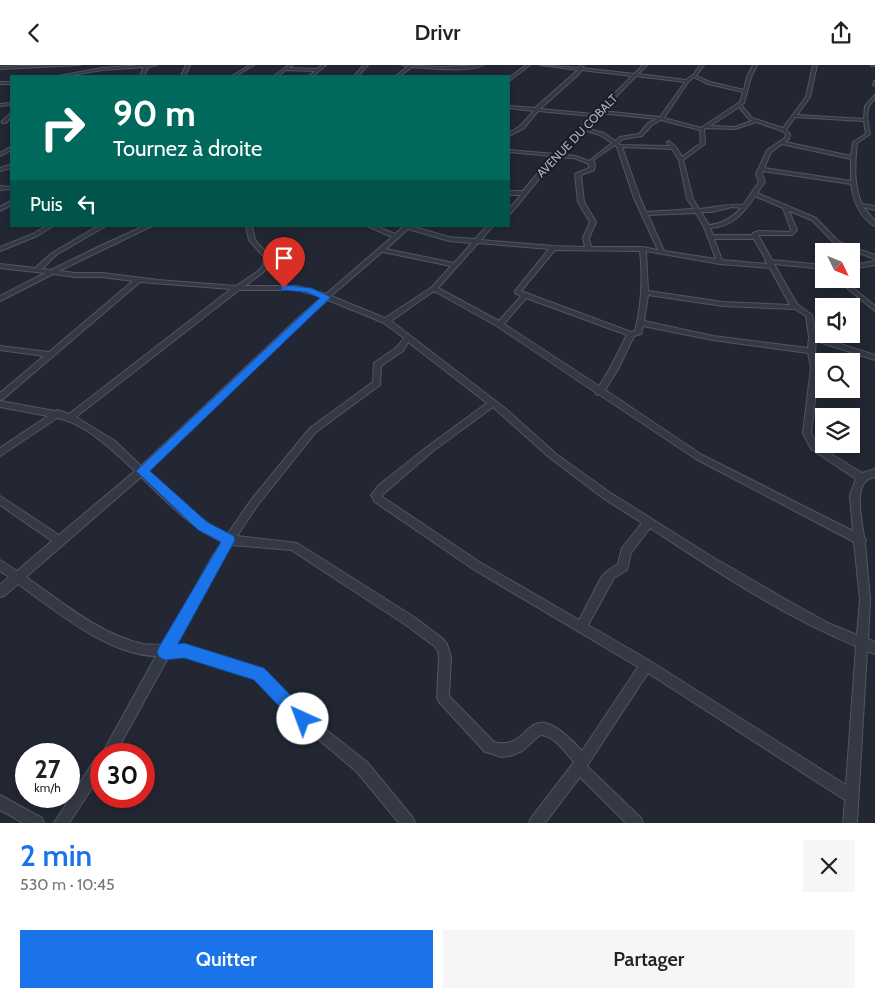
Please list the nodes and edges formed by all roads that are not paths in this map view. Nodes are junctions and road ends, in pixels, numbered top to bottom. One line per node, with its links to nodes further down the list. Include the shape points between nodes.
1 (78, 65): 17 (street)
2 (116, 65): 25 (street)
3 (155, 65): 18 (street)
4 (181, 65): 19 (street)
5 (252, 65): 32 (street)
6 (291, 65): 26 (street)
7 (324, 65): 27 (street)
8 (366, 65): 35 (street)
9 (404, 65): 20 (street)
10 (481, 65): 21 (street)
11 (528, 65): 39 (street)
12 (542, 65): 23 (street)
13 (645, 65): 37 (street, AVENUE DU COBALT)
14 (702, 65): 38 (street)
15 (755, 65): 45 (street)
16 (815, 65): 51 (street, via 808,97)
17 (23, 66): 24 (street)
18 (146, 66): 25 (street)
19 (188, 66)
20 (412, 66): 22 (street); 36 (street)
21 (456, 66): 22 (street); 28 (street)
22 (427, 67): 29 (street)
23 (582, 67): 37 (street); 49 (street)
24 (0, 68)
25 (100, 69): 30 (street); 31 (street)
26 (285, 69): 27 (street); 33 (street)
27 (317, 70): 34 (street)
28 (457, 73)
29 (421, 74)
30 (67, 75)
31 (92, 75)
32 (236, 75)
33 (277, 75)
34 (312, 75)
35 (357, 75)
36 (399, 75)
37 (634, 75): 40 (street); 50 (street, AVENUE DU COBALT)
38 (694, 76): 40 (street); 45 (street)
39 (510, 79)
40 (687, 81): 53 (street)
41 (0, 83): 42 (street)
42 (6, 83): 43 (street); 44 (street)
43 (10, 83)
44 (0, 88)
45 (745, 91): 47 (street)
46 (875, 96): 54 (street, via 867,106)
47 (739, 105): 55 (street); 58 (street)
48 (510, 107): 49 (street)
49 (536, 109): 50 (street); 60 (street, via 522,127)
50 (596, 114): 53 (street); 57 (street, AVENUE DU COBALT)
51 (794, 115): 54 (street); 59 (street)
52 (10, 116): 56 (street)
53 (662, 118): 58 (street); 63 (street, via 650,124 640,135 624,136)
54 (867, 120): 67 (street, via 868,134 855,142)
55 (756, 121): 58 (street, via 735,128); 59 (street)
56 (4, 122)
57 (581, 128): 63 (street, via 602,134); 66 (street, AVENUE DU COBALT)
58 (704, 128): 68 (street, via 704,143)
59 (784, 130): 62 (street, via 788,137)
60 (510, 134)
61 (669, 142): 64 (street)
62 (782, 143): 67 (street); 70 (street, via 769,151)
63 (617, 145): 64 (street); 69 (street, via 591,160); 81 (street)
64 (674, 148): 68 (street)
65 (510, 151): 66 (street)
66 (555, 156): 69 (street); 73 (street, AVENUE DU COBALT)
67 (854, 158): 71 (street)
68 (681, 160): 80 (street, via 686,187)
69 (593, 163): 96 (street, via 592,169 578,174 581,202 593,222 586,238)
70 (761, 169): 71 (street); 74 (street, via 759,176 763,180)
71 (854, 183): 75 (street)
72 (510, 193): 73 (street)
73 (525, 193): 79 (street, AVENUE DU COBALT)
74 (754, 194): 76 (street); 77 (street)
75 (859, 205): 78 (street); 82 (street, via 859,209)
76 (746, 207): 80 (street, via 727,206); 90 (street, via 729,222)
77 (785, 207): 93 (street, via 793,232 759,233 755,234); 101 (street, via 814,219 838,243)
78 (875, 208)
79 (510, 211)
80 (697, 211): 81 (street); 90 (street)
81 (645, 214): 100 (street)
82 (875, 224)
83 (48, 227): 97 (street)
84 (101, 227): 109 (street, via 54,254)
85 (147, 227): 110 (street)
86 (248, 227): 112 (street, via 252,240 268,259 263,270)
87 (372, 227): 91 (street)
88 (408, 227): 91 (street); 94 (street, via 449,239)
89 (489, 227): 94 (street)
90 (707, 227): 92 (street)
91 (396, 237): 98 (street)
92 (710, 237): 93 (street); 102 (street)
93 (756, 237): 104 (street)
94 (477, 241): 95 (street); 105 (street)
95 (553, 248): 96 (street); 116 (street, via 518,289 517,292)
96 (588, 248): 99 (street)
97 (0, 249)
98 (382, 249): 105 (street); 117 (street)
99 (643, 249): 100 (street); 115 (street)
100 (662, 252): 102 (street)
101 (875, 257)
102 (720, 262): 104 (street)
103 (875, 263): 108 (street)
104 (770, 264): 107 (street); 119 (street)
105 (456, 265): 113 (street)
106 (0, 266): 109 (street)
107 (815, 266)
108 (860, 266)
109 (38, 269): 110 (street)
110 (55, 271): 111 (street); 118 (street)
111 (137, 281): 112 (street); 129 (street)
112 (238, 287): 117 (street, via 297,288); 136 (street)
113 (434, 288): 121 (street); 123 (street)
114 (852, 288): 120 (street)
115 (645, 293): 119 (street, via 723,303); 122 (street)
116 (524, 296): 123 (street); 124 (street)
117 (326, 297): 121 (street); 138 (street)
118 (0, 299)
119 (798, 307): 126 (street, via 809,315)
120 (875, 309)
121 (386, 321): 125 (street)
122 (641, 323): 124 (street, via 638,332); 128 (street, via 713,339)
123 (500, 324): 131 (street)
124 (631, 334): 131 (street)
125 (408, 337): 133 (street); 144 (street, via 397,352 377,365 376,385 343,406 298,446)
126 (813, 337): 128 (street); 130 (street)
127 (0, 348): 129 (street)
128 (811, 351): 140 (street, via 815,367 807,433 809,440 814,447)
129 (48, 354): 132 (street)
130 (875, 358)
131 (599, 391): 145 (street, via 699,457)
132 (0, 397)
133 (493, 403): 142 (street, via 578,475); 149 (street, via 430,449 382,488 376,498 477,566)
134 (0, 405): 135 (street)
135 (58, 413): 136 (street); 137 (street)
136 (70, 417): 138 (street, via 112,443)
137 (0, 453)
138 (142, 471): 143 (street); 144 (street, via 202,526)
139 (875, 473): 140 (street)
140 (862, 478): 145 (street, via 855,495)
141 (0, 500): 143 (street)
142 (648, 523): 149 (street, via 626,551 624,567 605,582); 150 (street, via 807,618)
143 (58, 540): 147 (street)
144 (229, 540): 152 (street); 155 (street, via 285,544 300,549 433,638 445,653 443,698 490,747 499,751 519,747 542,727 551,731)
145 (861, 540): 150 (street, via 865,584)
146 (0, 565): 147 (street)
147 (18, 576): 148 (street); 152 (street, via 103,635 146,650)
148 (0, 592)
149 (581, 627): 153 (street)
150 (863, 643): 151 (street); 157 (street)
151 (875, 648)
152 (165, 652): 154 (street); 161 (street, via 184,651 259,673 303,719 362,767)
153 (646, 665): 155 (street); 157 (street)
154 (114, 743)
155 (580, 764): 162 (street); 163 (street)
156 (90, 780): 160 (street)
157 (851, 796): 164 (street)
158 (0, 802): 159 (street)
159 (37, 823)
160 (61, 823)
161 (408, 823)
162 (536, 823)
163 (636, 823)
164 (850, 823)

